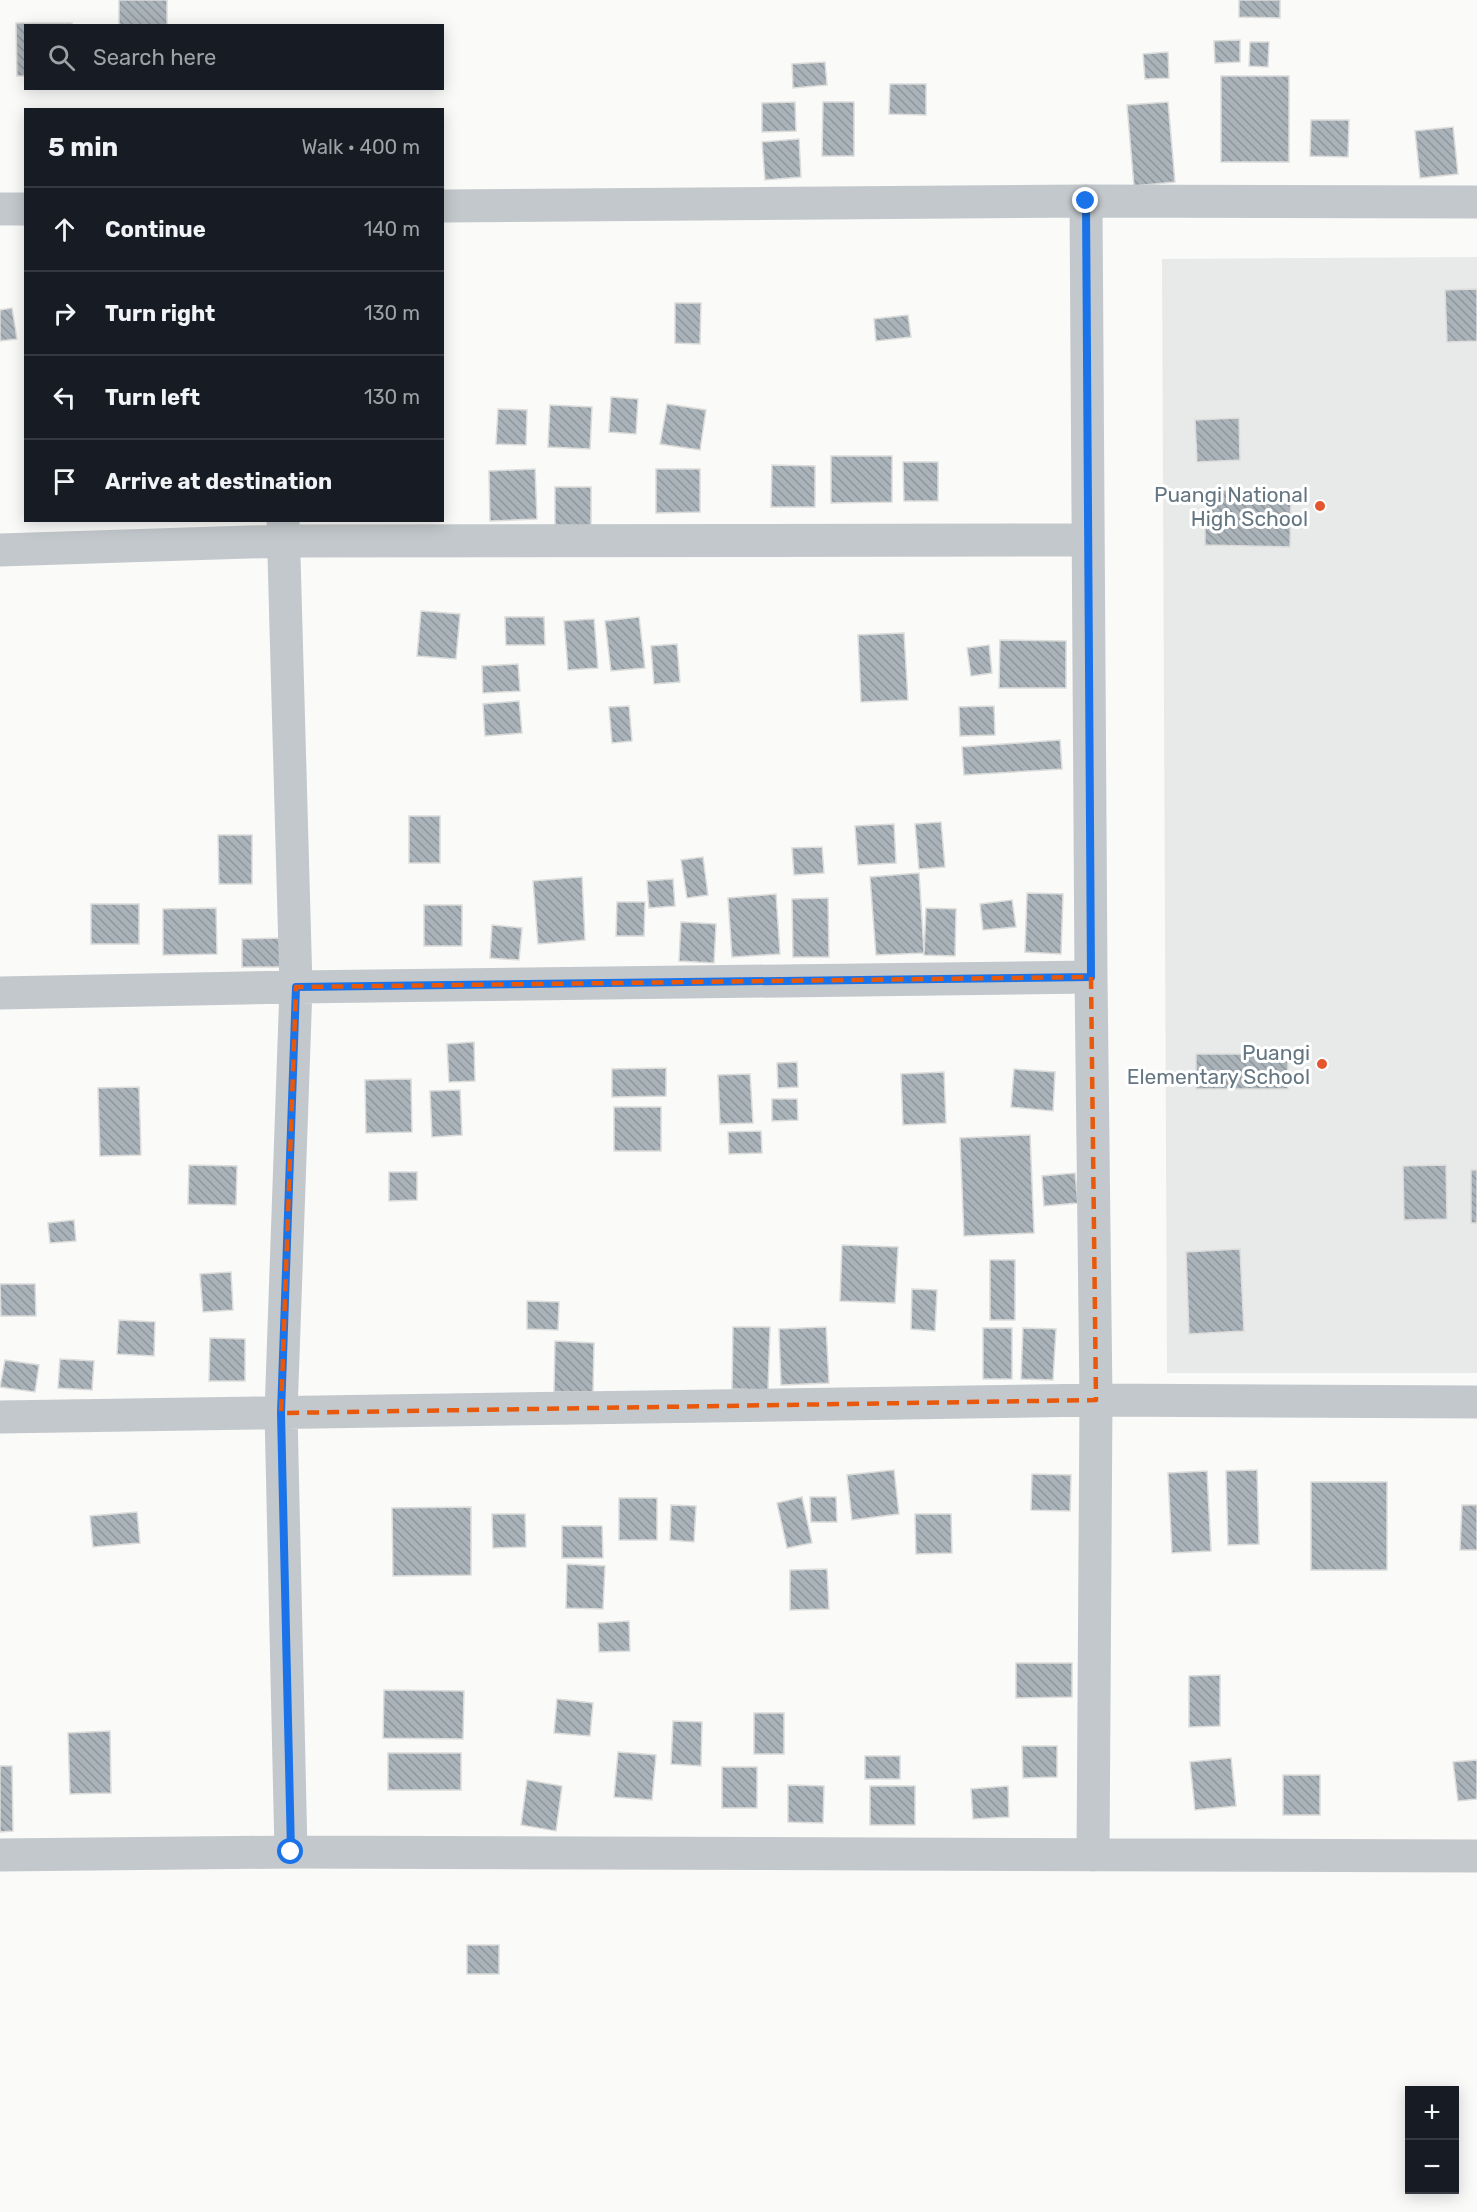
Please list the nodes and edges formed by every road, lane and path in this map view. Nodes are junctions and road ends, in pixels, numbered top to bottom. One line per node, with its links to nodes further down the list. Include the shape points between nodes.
1 (1086, 201): 2 (street); 3 (street); 7 (street)
2 (1477, 202)
3 (444, 206)
4 (0, 209): 5 (street)
5 (24, 209)
6 (283, 531): 7 (street); 8 (street); 10 (street)
7 (1088, 540): 9 (street)
8 (0, 550)
9 (1091, 977): 10 (street); 12 (street)
10 (296, 987): 11 (street); 14 (street)
11 (0, 993)
12 (1096, 1400): 13 (street); 14 (street); 18 (street)
13 (1477, 1402)
14 (281, 1413): 15 (street); 16 (street)
15 (0, 1417)
16 (291, 1852): 17 (street); 18 (street)
17 (0, 1855)
18 (1092, 1855): 19 (street)
19 (1477, 1856)

